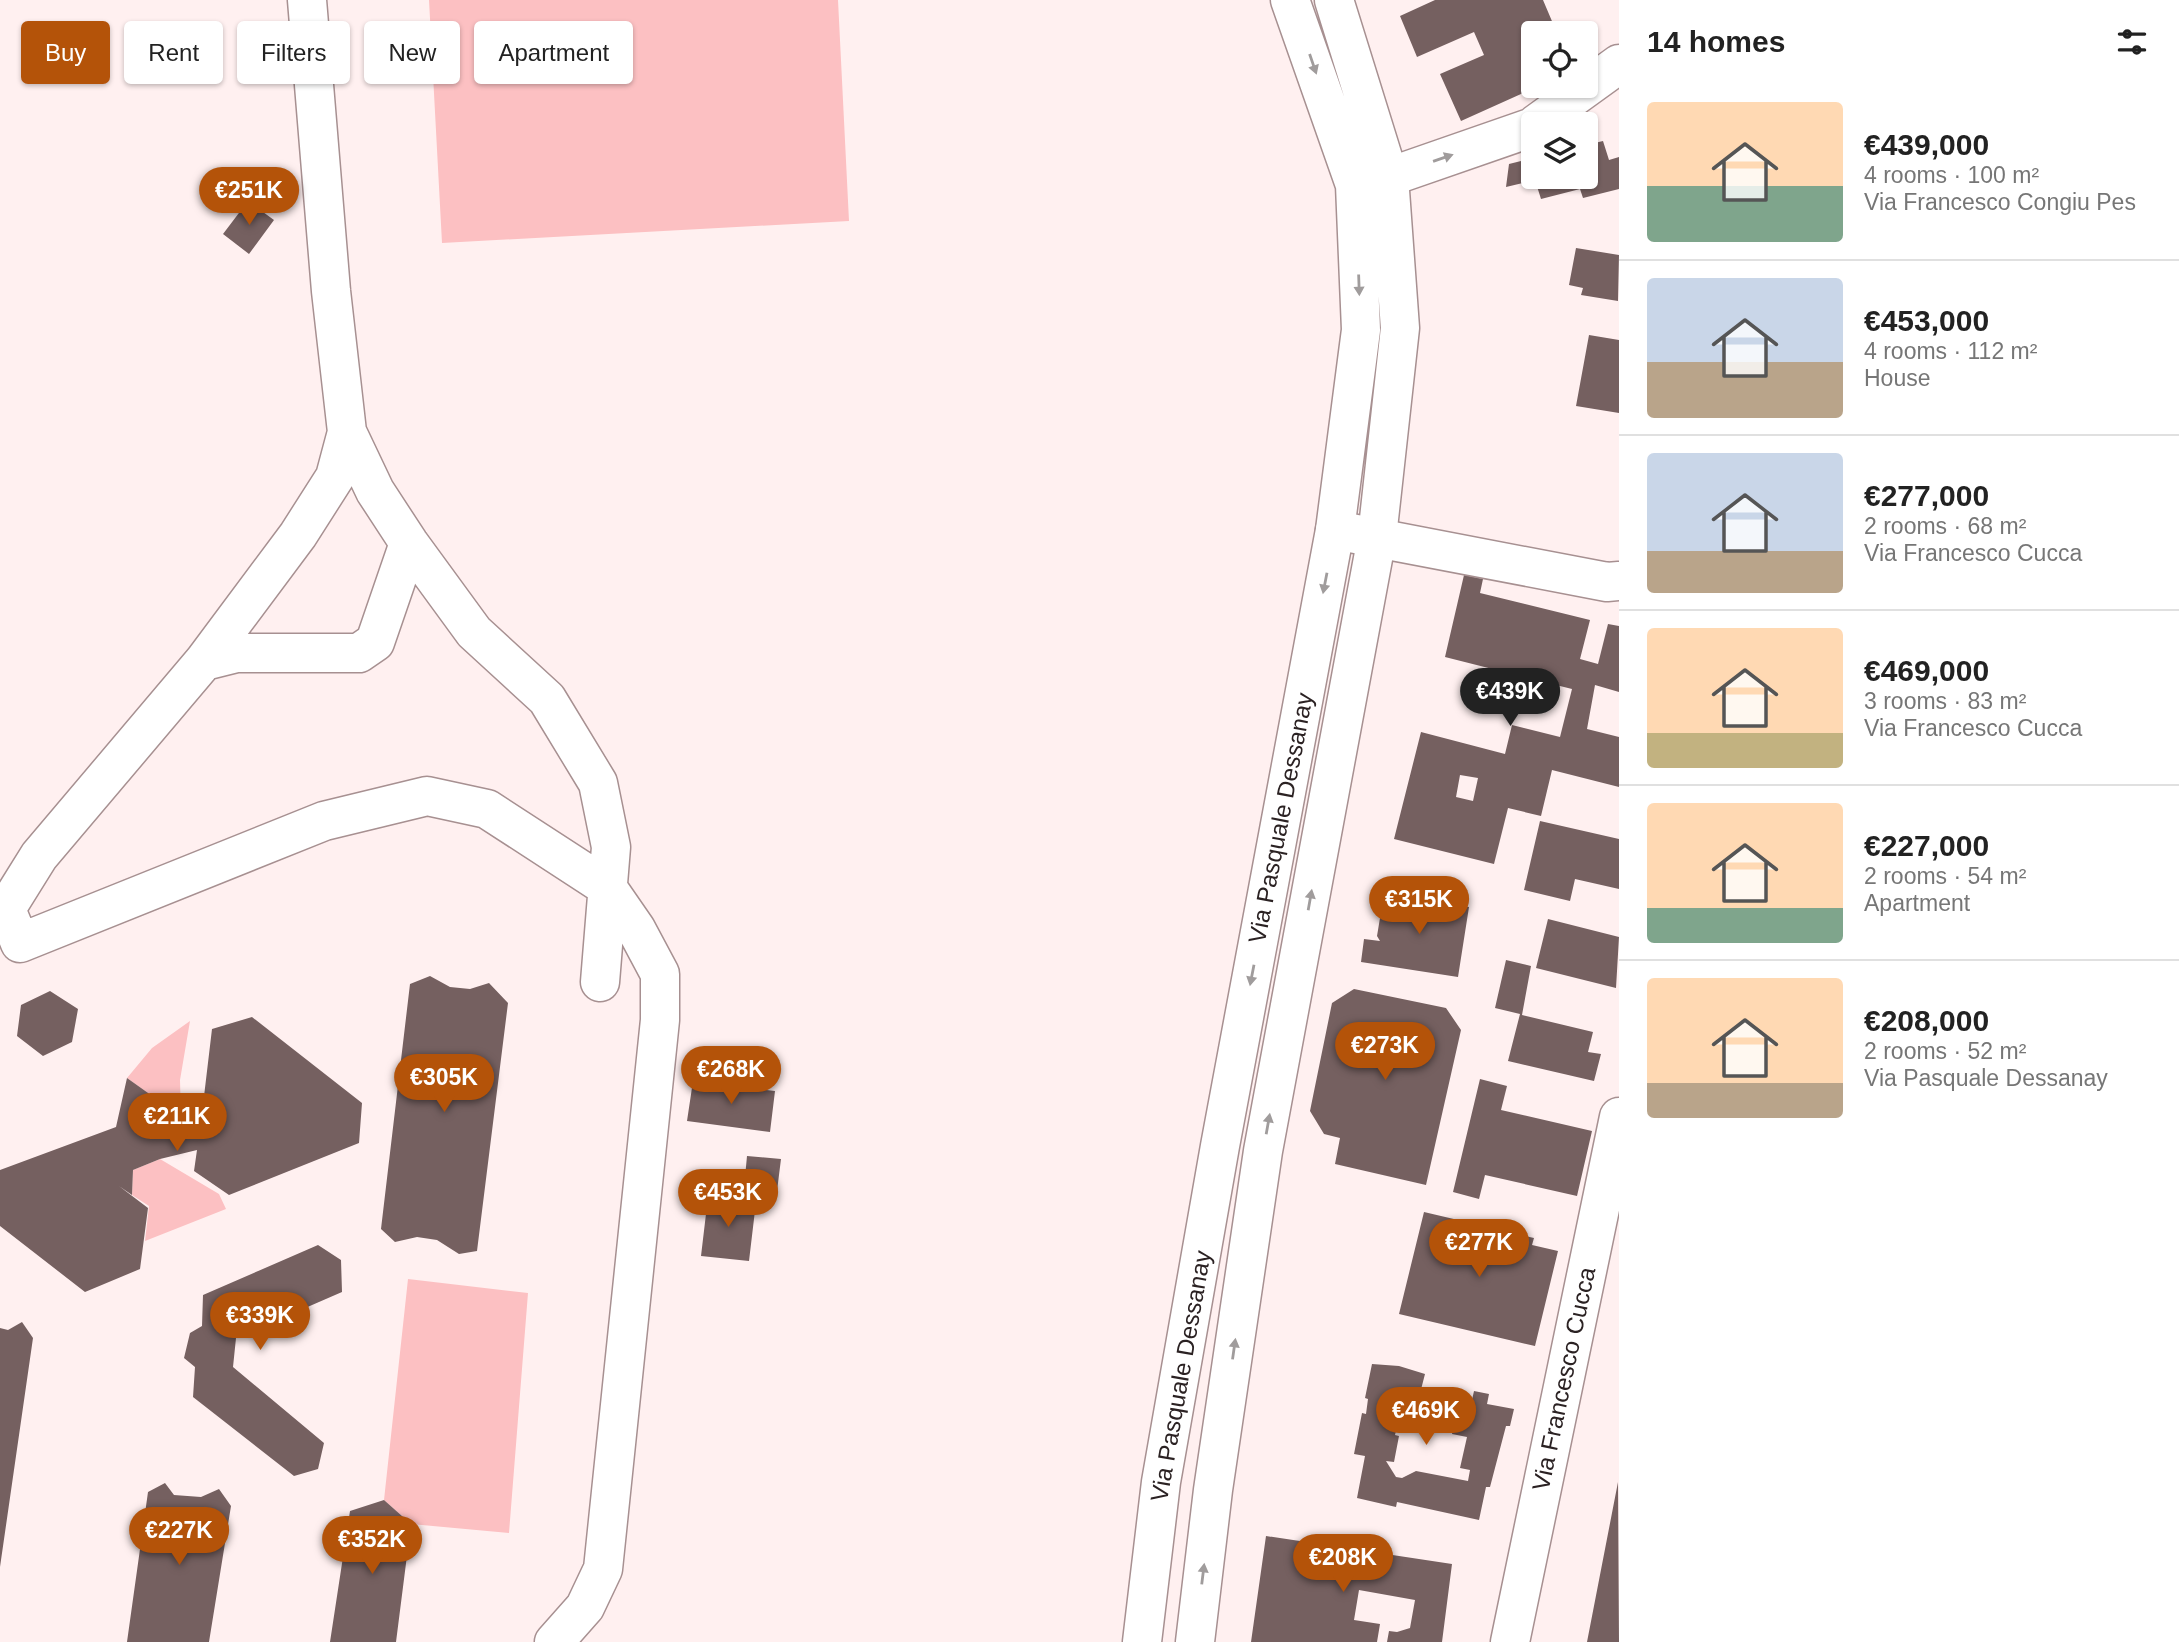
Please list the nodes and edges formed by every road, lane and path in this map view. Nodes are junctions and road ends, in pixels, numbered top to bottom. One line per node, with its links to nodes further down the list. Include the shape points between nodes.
1 (307, 0): 8 (main road)
2 (1290, 0): 7 (main road, Via Pasquale Dessanay, one-way to 7)
3 (1334, 0): 7 (main road, Via Pasquale Dessanay)
4 (1619, 64): 5 (main road)
5 (1553, 112)
6 (1521, 130): 7 (main road, one-way to 6)
7 (1372, 181): 9 (main road, Via Pasquale Dessanay, one-way to 9, via 1361,330); 10 (main road, Via Pasquale Dessanay, via 1400,328)
8 (347, 432): 11 (main road, via 375,491); 13 (main road, via 335,477)
9 (1335, 530): 10 (main road); 19 (main road, Via Pasquale Dessanay, one-way to 19, via 1164,1468)
10 (1377, 537): 12 (main road); 20 (main road, Via Pasquale Dessanay, one-way to 10, via 1263,1151)
11 (409, 543): 13 (main road, via 374,642 359,653 236,653); 14 (main road, via 474,632 547,699 598,783 611,847)
12 (1619, 581)
13 (204, 661): 15 (main road, via 39,856)
14 (607, 887): 15 (main road, via 487,809 427,796 324,821 19,943); 16 (main road); 18 (main road, via 660,974 660,1020 603,1569 585,1607)
15 (3, 909)
16 (600, 982)
17 (1619, 1117): 21 (main road, Via Francesco Cucca)
18 (554, 1642)
19 (1142, 1642)
20 (1195, 1642)
21 (1510, 1642)

